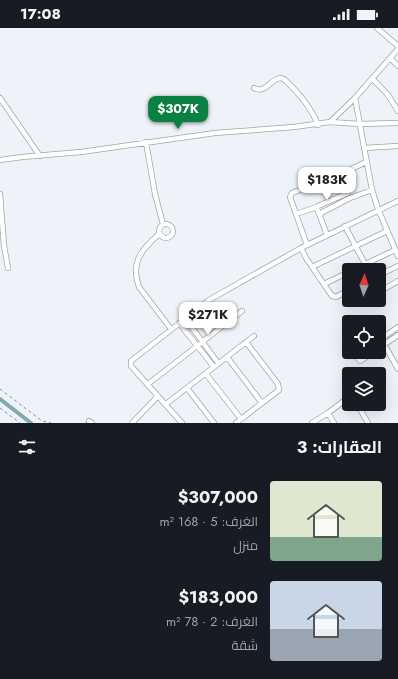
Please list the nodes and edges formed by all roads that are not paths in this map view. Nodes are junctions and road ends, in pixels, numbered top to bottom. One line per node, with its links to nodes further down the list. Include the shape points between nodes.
1 (377, 28): 2 (street)
2 (398, 46)
3 (398, 49): 4 (street)
4 (390, 58): 5 (street); 6 (street)
5 (398, 66)
6 (372, 78): 9 (street); 10 (street, via 388,95)
7 (254, 88): 14 (street, via 262,89 276,79 284,79 302,98)
8 (0, 98): 18 (street)
9 (355, 98): 11 (street); 13 (street)
10 (398, 111)
11 (330, 122): 13 (street); 14 (street)
12 (398, 123): 13 (street)
13 (360, 124): 17 (street)
14 (318, 125): 15 (street, via 214,133)
15 (146, 142): 18 (street); 33 (street)
16 (398, 146): 17 (street)
17 (364, 148): 20 (street)
18 (40, 156): 19 (street)
19 (0, 160)
20 (366, 162): 21 (street); 22 (street)
21 (345, 172): 23 (street); 31 (street, via 292,193 290,197)
22 (372, 190): 25 (street); 29 (street)
23 (348, 193): 25 (street); 27 (street)
24 (0, 194): 28 (street)
25 (350, 198): 32 (street)
26 (398, 201): 29 (street)
27 (317, 207): 31 (street); 32 (street)
28 (0, 208): 30 (street)
29 (378, 209): 34 (street); 35 (street)
30 (0, 214): 39 (street)
31 (296, 214): 38 (street)
32 (320, 216): 37 (street)
33 (163, 224): 36 (street); 36 (street, via 169,224 173,232 167,238)
34 (345, 226): 37 (street); 40 (street)
35 (387, 231): 40 (street); 42 (street)
36 (159, 234): 60 (street, via 140,253 136,279 139,287)
37 (326, 235): 38 (street)
38 (307, 245): 41 (street)
39 (4, 246): 43 (street); 49 (street)
40 (356, 246): 45 (street); 48 (street)
41 (301, 248): 48 (street); 57 (street, via 209,300)
42 (395, 250): 44 (street); 46 (street)
43 (0, 251)
44 (398, 256)
45 (364, 263)
46 (367, 263)
47 (398, 266): 50 (street)
48 (312, 267): 53 (street)
49 (8, 268)
50 (386, 272)
51 (342, 275): 53 (street)
52 (398, 281): 54 (street)
53 (324, 284): 55 (street, via 334,297)
54 (386, 288)
55 (342, 293)
56 (242, 311): 64 (street)
57 (185, 318): 58 (street); 64 (street)
58 (179, 323): 60 (street); 67 (street)
59 (398, 327): 61 (street)
60 (171, 329): 74 (street, via 131,362 130,366)
61 (386, 335)
62 (398, 335): 66 (street)
63 (254, 336): 65 (street)
64 (202, 342): 67 (street); 70 (street)
65 (246, 342): 69 (street); 78 (street, via 279,387 278,392)
66 (386, 343)
67 (197, 346): 71 (street); 74 (street)
68 (386, 348): 72 (street)
69 (227, 357): 70 (street); 78 (street)
70 (218, 364): 71 (street)
71 (214, 367): 73 (street)
72 (398, 369)
73 (206, 374): 75 (street); 82 (street)
74 (148, 384): 76 (street)
75 (187, 388): 79 (street); 85 (street)
76 (158, 396): 79 (street); 83 (street)
77 (342, 402): 81 (street)
78 (262, 403): 82 (street)
79 (166, 404): 84 (street)
80 (361, 411): 89 (street)
81 (328, 413): 87 (street); 88 (street)
82 (241, 419): 86 (street)
83 (132, 423)
84 (182, 423)
85 (214, 423)
86 (236, 423)
87 (312, 423)
88 (334, 423)
89 (368, 423)

